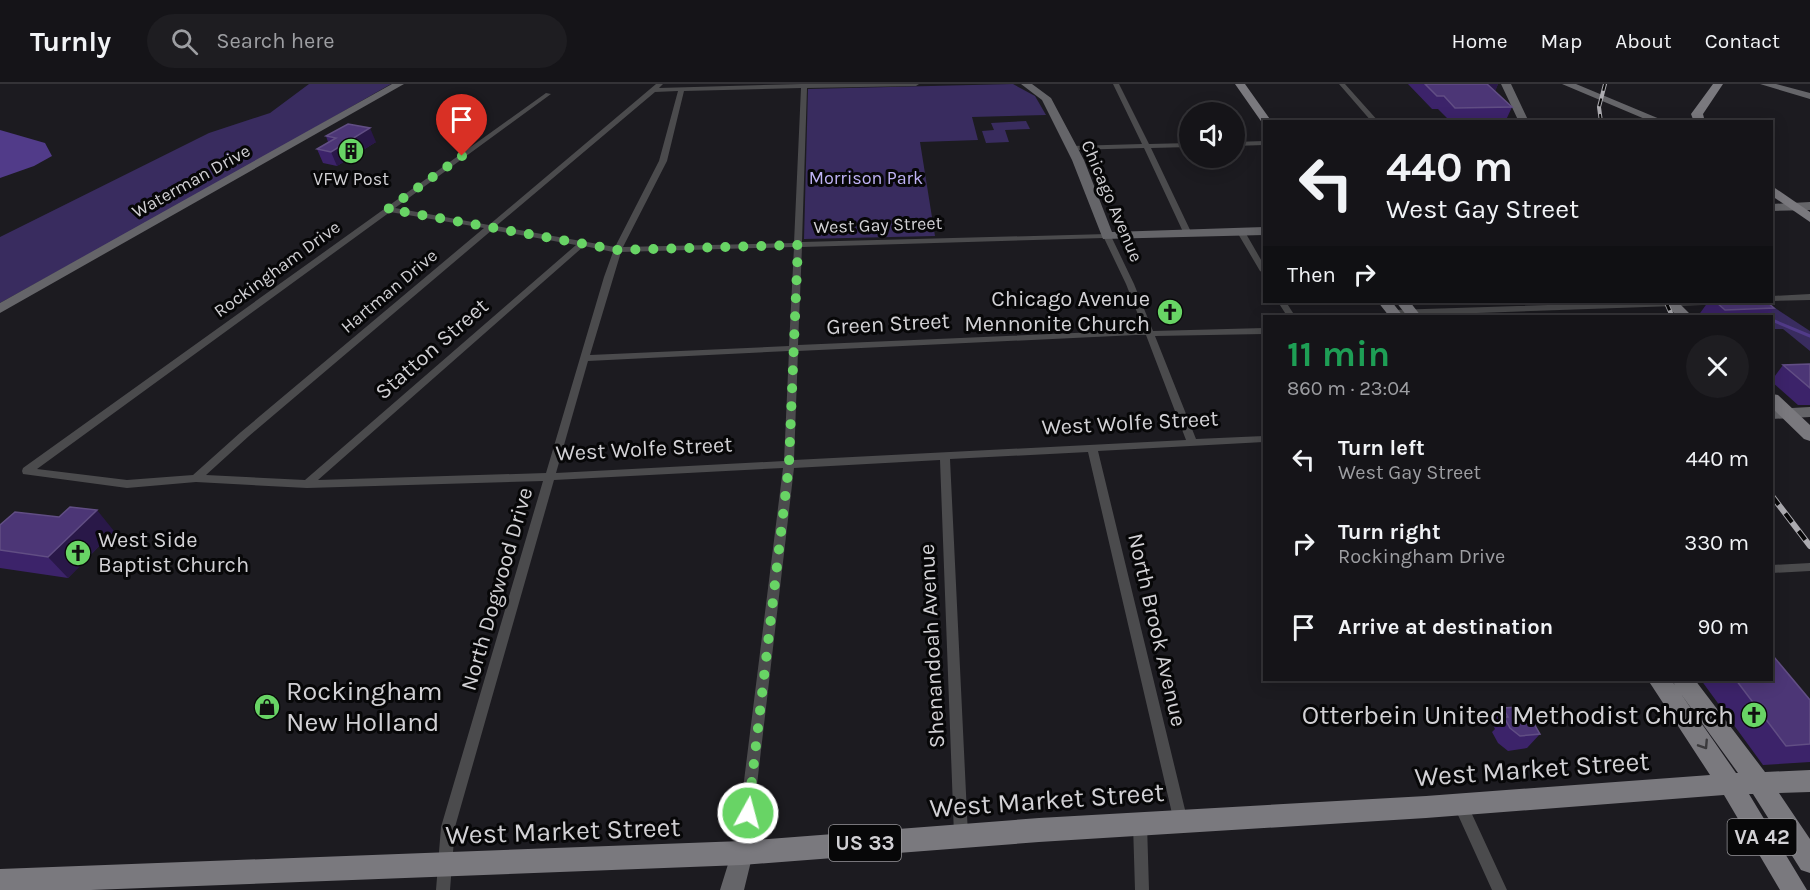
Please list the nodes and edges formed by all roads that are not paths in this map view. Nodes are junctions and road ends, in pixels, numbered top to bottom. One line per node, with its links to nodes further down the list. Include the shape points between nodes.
1 (399, 84): 49 (street, Waterman Drive)
2 (660, 84): 14 (street, Hartman Drive)
3 (916, 84): 13 (street)
4 (1026, 84): 28 (street, Chicago Avenue, via 1046,98)
5 (1116, 84): 27 (street)
6 (1240, 84): 19 (main road)
7 (1342, 84): 20 (street)
8 (1506, 84): 21 (street)
9 (1567, 84): 22 (street)
10 (1719, 84): 23 (main road, via 1697,114)
11 (1764, 84): 18 (street)
12 (1784, 84): 16 (street)
13 (804, 86): 15 (street); 41 (street)
14 (652, 90): 15 (street); 35 (street, Hartman Drive)
15 (681, 90): 42 (street, North Dogwood Drive, via 663,161)
16 (1810, 91)
17 (548, 94): 33 (street, Rockingham Drive)
18 (1810, 96)
19 (1266, 120)
20 (1374, 120)
21 (1523, 120)
22 (1657, 120)
23 (1699, 120)
24 (1263, 143): 25 (street)
25 (1245, 144)
26 (1179, 145): 27 (street)
27 (1147, 146): 28 (street); 38 (street)
28 (1072, 148): 39 (street, Chicago Avenue)
29 (1773, 191): 31 (main road)
30 (1810, 206): 31 (street)
31 (1795, 207): 32 (street); 34 (main road)
32 (1773, 208)
33 (388, 209): 35 (street, West Gay Street); 64 (street, Rockingham Drive)
34 (1810, 218)
35 (491, 227): 40 (street, West Gay Street); 65 (street, Hartman Drive)
36 (1263, 231): 37 (street, West Gay Street)
37 (1241, 232): 38 (street, West Gay Street); 43 (street)
38 (1188, 234): 39 (street, West Gay Street)
39 (1107, 236): 41 (street, West Gay Street); 53 (street, Chicago Avenue)
40 (583, 243): 42 (street, West Gay Street); 67 (street, Statton Street)
41 (798, 245): 42 (street, West Gay Street); 54 (street)
42 (618, 250): 55 (street, North Dogwood Drive)
43 (1263, 269)
44 (1810, 297): 45 (street)
45 (1773, 299)
46 (1629, 303): 48 (street)
47 (1673, 303): 51 (main road)
48 (1544, 305): 50 (street)
49 (0, 309)
50 (1400, 310)
51 (1684, 315)
52 (1263, 331): 53 (street, Green Street)
53 (1149, 333): 54 (street, Green Street); 60 (street, Chicago Avenue)
54 (795, 348): 55 (street, Green Street); 63 (street)
55 (585, 358): 66 (street, North Dogwood Drive)
56 (1810, 412): 57 (street)
57 (1779, 414): 58 (main road)
58 (1810, 435)
59 (1263, 439): 60 (street, West Wolfe Street)
60 (1192, 443): 61 (street, West Wolfe Street)
61 (1092, 447): 62 (street, West Wolfe Street); 76 (street, North Brook Avenue)
62 (945, 455): 63 (street, West Wolfe Street); 78 (street, Shenandoah Avenue)
63 (789, 464): 66 (street, West Wolfe Street); 79 (street)
64 (27, 471): 65 (street, West Wolfe Street, via 127,484)
65 (196, 477): 67 (street, West Wolfe Street)
66 (550, 477): 67 (street, West Wolfe Street); 81 (street, North Dogwood Drive, via 448,827)
67 (307, 484)
68 (1810, 567): 69 (street)
69 (1773, 569)
70 (1660, 681): 74 (main road, VA 42, one-way to 74)
71 (1684, 681): 73 (main road, VA 42)
72 (1810, 781): 73 (main road, West Market Street / US 33)
73 (1759, 783): 74 (main road, West Market Street / US 33); 80 (main road, VA 42)
74 (1730, 784): 75 (main road, West Market Street / US 33); 86 (main road, VA 42)
75 (1460, 804): 76 (main road, West Market Street / US 33); 85 (street)
76 (1181, 822): 77 (main road, West Market Street / US 33)
77 (1140, 824): 78 (main road, West Market Street / US 33); 84 (street)
78 (961, 835): 79 (main road, West Market Street / US 33)
79 (742, 854): 81 (main road, West Market Street / US 33); 83 (street)
80 (1810, 861)
81 (444, 878): 82 (main road, West Market Street / US 33)
82 (0, 881)
83 (732, 890)
84 (1142, 890)
85 (1500, 890)
86 (1794, 890)

